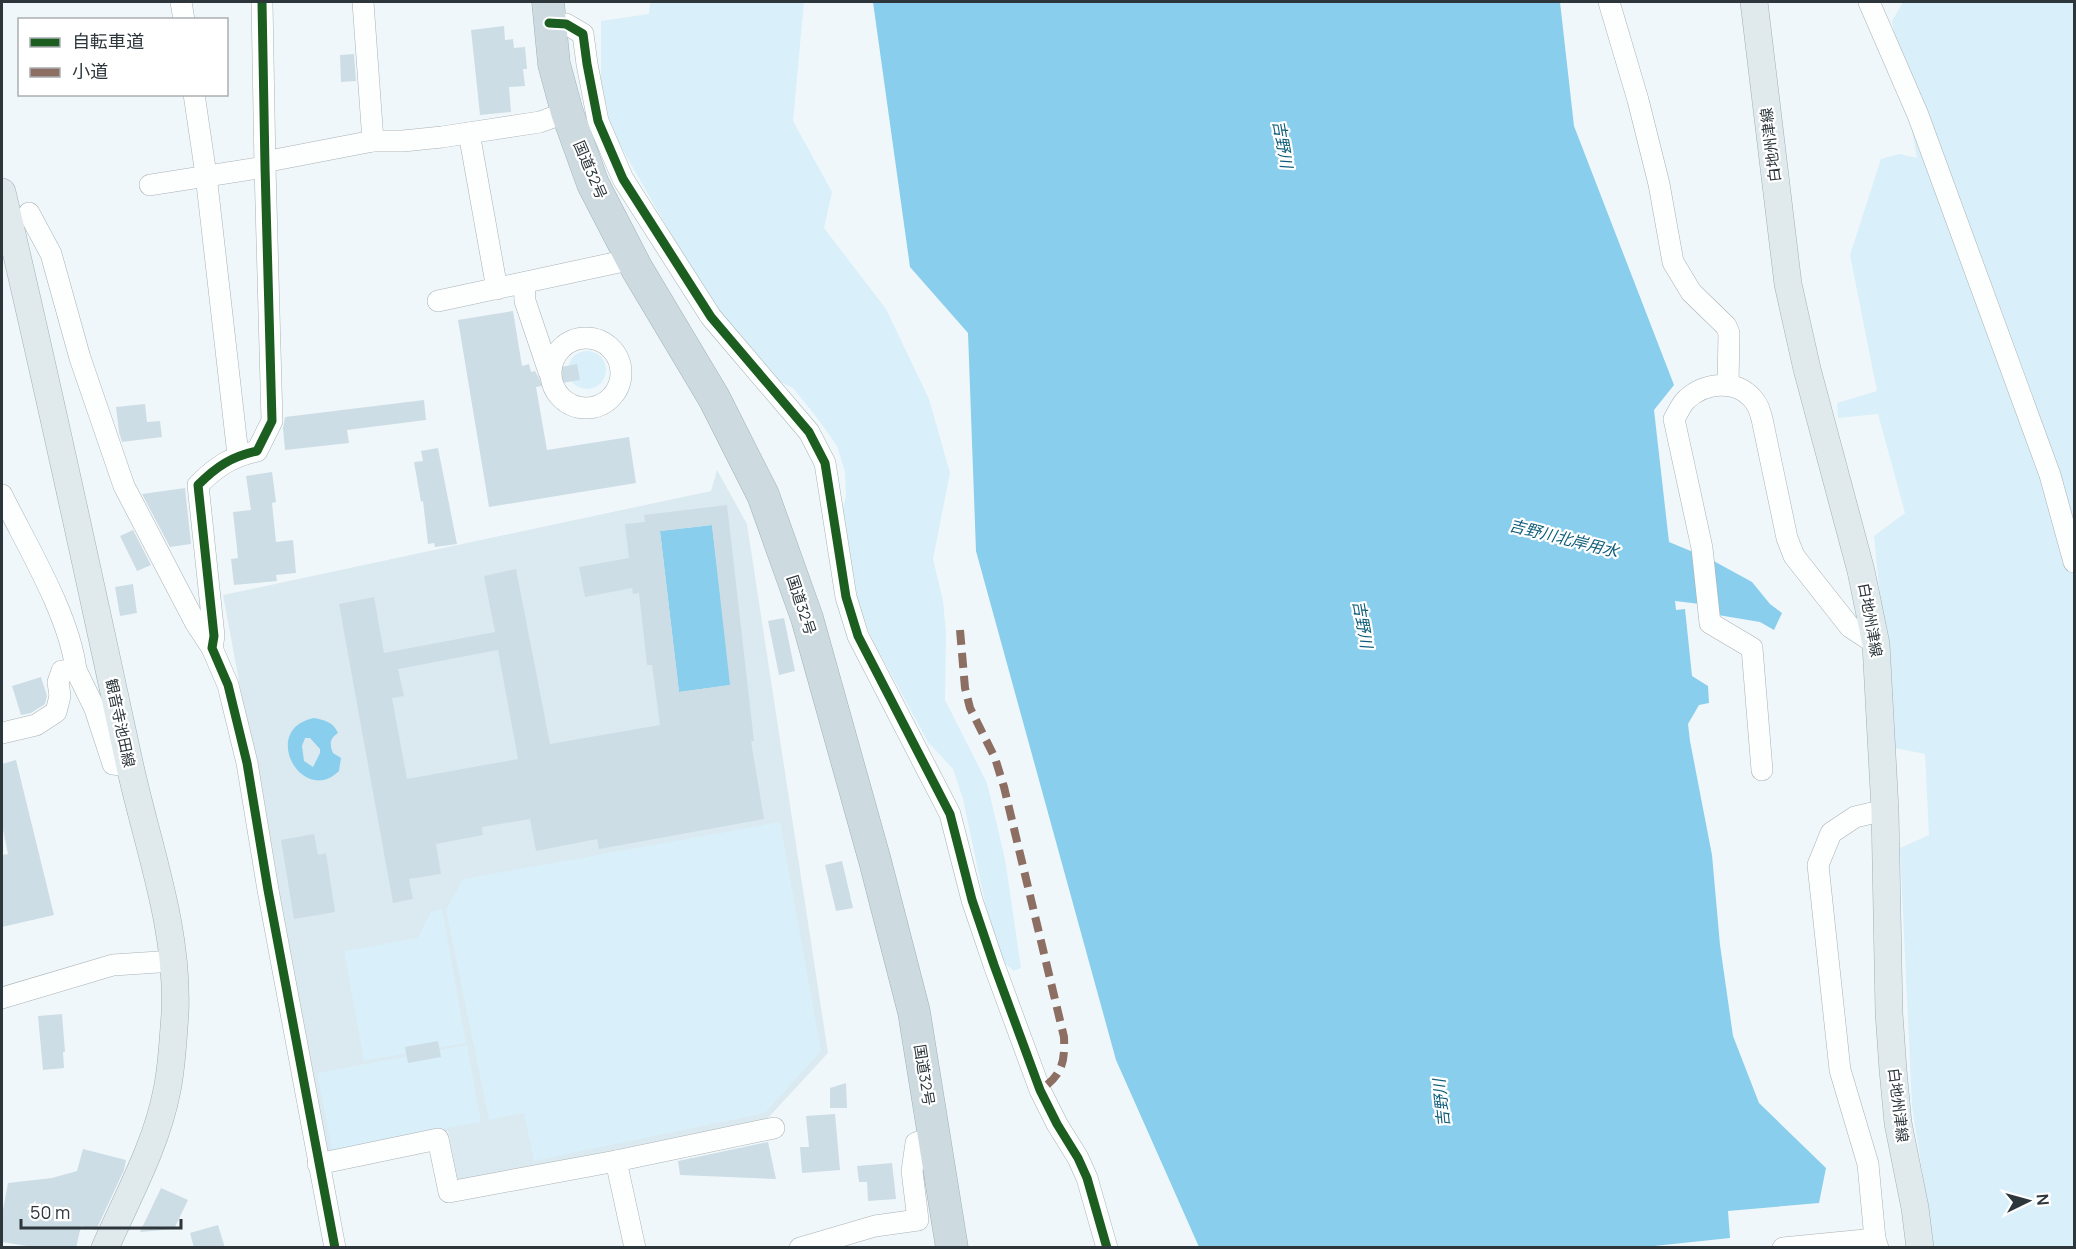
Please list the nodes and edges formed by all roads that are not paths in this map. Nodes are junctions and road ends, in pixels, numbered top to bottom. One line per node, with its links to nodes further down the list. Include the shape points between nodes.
1 (181, 2): 8 (street)
2 (262, 2): 13 (street)
3 (363, 2): 12 (street)
4 (1609, 2): 23 (street, via 1659,184 1673,262 1691,292 1729,333)
5 (1754, 2): 27 (main road, 白地州津線, via 1788,284)
6 (1869, 2): 26 (street, via 1918,116 2050,475)
7 (549, 12): 10 (highway, 国道32号, via 554,64); 46 (street, via 583,34 598,121 623,179 711,317 809,432 825,463 846,597 858,636 950,814 972,900 1005,996 1040,1090 1087,1178)
8 (184, 18)
9 (194, 96): 14 (street)
10 (567, 112): 11 (street, via 540,122); 18 (highway, 国道32号, via 593,184)
11 (469, 133): 12 (street); 20 (street)
12 (373, 141): 13 (street)
13 (265, 164): 14 (street); 24 (street, via 272,421 257,451)
14 (206, 175): 15 (street); 24 (street)
15 (150, 185)
16 (2, 192): 31 (main road, 観音寺池田線)
17 (29, 213): 28 (street, via 51,254 80,358 123,486)
18 (633, 259): 19 (street); 37 (highway, 国道32号, via 714,398 763,495 807,618 914,1012)
19 (524, 283): 20 (street); 22 (street, via 525,302)
20 (496, 289): 21 (street)
21 (438, 301)
22 (549, 372)
23 (1728, 385): 27 (street, via 1751,396 1758,405 1786,538 1794,556 1850,627); 32 (street, via 1708,387 1686,399 1674,419 1702,548 1710,623 1752,648)
24 (238, 455): 28 (street, via 198,485 214,636)
25 (2, 495): 29 (street, via 57,606)
26 (2074, 562)
27 (1876, 644): 33 (main road, 白地州津線)
28 (212, 648): 39 (street, via 228,685 247,763)
29 (76, 670): 30 (street, via 62,671 56,712 36,725); 31 (street, via 112,764)
30 (2, 733)
31 (129, 766): 34 (main road, 観音寺池田線, via 163,895)
32 (1762, 770)
33 (1885, 810): 40 (street, via 1855,818 1831,833 1818,865 1840,1070 1868,1164); 48 (main road, 白地州津線, via 1893,1070 1898,1124)
34 (174, 961): 35 (street, via 113,965); 41 (main road, 観音寺池田線, via 175,1013 168,1090 148,1154)
35 (2, 998)
36 (774, 1128): 38 (street)
37 (934, 1136): 44 (street, via 916,1143 912,1171 918,1220 875,1226); 45 (highway, 国道32号)
38 (616, 1161): 39 (street, via 449,1192 438,1139); 43 (street)
39 (318, 1164): 42 (street)
40 (1877, 1243): 47 (street)
41 (105, 1248)
42 (335, 1248)
43 (635, 1248)
44 (800, 1248)
45 (952, 1248)
46 (1107, 1248)
47 (1783, 1248)
48 (1920, 1248)

